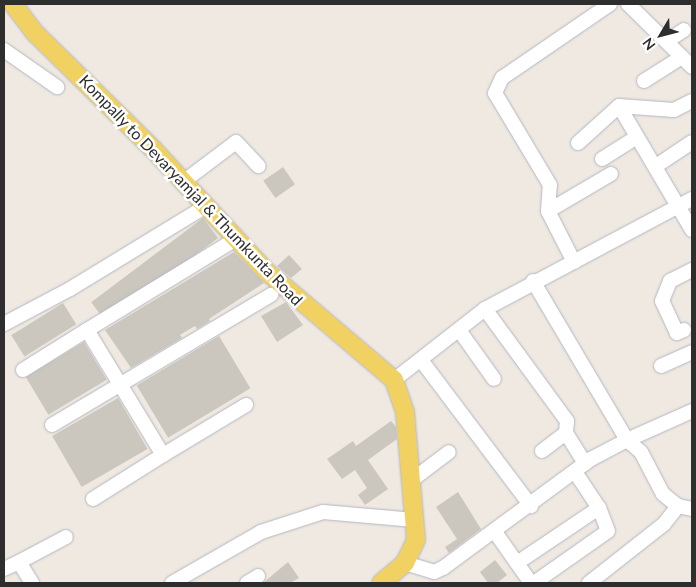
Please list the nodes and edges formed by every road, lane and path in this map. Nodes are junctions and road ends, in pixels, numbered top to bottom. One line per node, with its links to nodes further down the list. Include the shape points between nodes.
1 (9, 4): 5 (street)
2 (13, 4): 22 (main road, Kompally to Devaryamjal & Thumkunta Road, via 34,32)
3 (610, 4): 26 (street, via 502,78 496,86 497,102 550,185)
4 (628, 4): 7 (street)
5 (4, 9)
6 (684, 30): 7 (street)
7 (667, 41): 9 (street)
8 (4, 50): 12 (street)
9 (682, 57): 10 (street); 11 (street)
10 (692, 67)
11 (644, 81)
12 (57, 88)
13 (692, 101): 14 (street, via 674,110)
14 (619, 106): 15 (street); 17 (street)
15 (637, 137): 18 (street); 20 (street)
16 (692, 142): 20 (street)
17 (578, 143)
18 (602, 159)
19 (258, 166): 22 (street, via 236,142)
20 (656, 166): 25 (street)
21 (611, 174): 26 (street)
22 (183, 182): 24 (main road, Kompally to Devaryamjal & Thumkunta Road)
23 (692, 199): 25 (street)
24 (206, 206): 28 (main road, Kompally to Devaryamjal & Thumkunta Road); 34 (street)
25 (679, 207): 27 (street); 29 (street)
26 (548, 210): 29 (street)
27 (692, 230)
28 (236, 239): 36 (street); 43 (main road, Kompally to Devaryamjal & Thumkunta Road, via 291,296)
29 (574, 262): 31 (street)
30 (692, 270): 35 (street, via 670,281 662,301 677,333)
31 (533, 281): 33 (street); 49 (street)
32 (271, 295): 44 (street)
33 (485, 309): 37 (street); 48 (street, via 566,421)
34 (4, 324)
35 (688, 328): 38 (street)
36 (87, 330): 41 (street); 44 (street)
37 (459, 330): 39 (street); 42 (street)
38 (692, 352): 40 (street)
39 (421, 360): 43 (street); 56 (street)
40 (661, 366)
41 (23, 370)
42 (494, 379)
43 (394, 380): 54 (main road, via 405,412)
44 (121, 383): 47 (street); 52 (street)
45 (246, 405): 52 (street)
46 (692, 411): 49 (street)
47 (52, 425)
48 (566, 433): 50 (street); 53 (street)
49 (627, 440): 53 (street); 57 (street, via 641,452 663,494)
50 (542, 451)
51 (449, 452): 54 (street)
52 (163, 455): 55 (street)
53 (580, 468): 56 (street); 58 (street)
54 (412, 480): 60 (main road)
55 (93, 499)
56 (531, 506): 61 (street)
57 (678, 506): 59 (street); 72 (street, via 664,524)
58 (599, 508): 64 (street); 71 (street, via 608,531)
59 (692, 509)
60 (415, 520): 65 (main road, via 416,540); 69 (street, via 339,512 315,514 261,532)
61 (495, 532): 64 (street); 67 (street)
62 (66, 537): 63 (street)
63 (18, 562): 66 (street); 68 (street)
64 (517, 562): 71 (street)
65 (404, 563): 67 (street); 70 (main road)
66 (4, 569)
67 (435, 578)
68 (32, 583)
69 (172, 583)
70 (381, 583)
71 (532, 583)
72 (589, 583)

